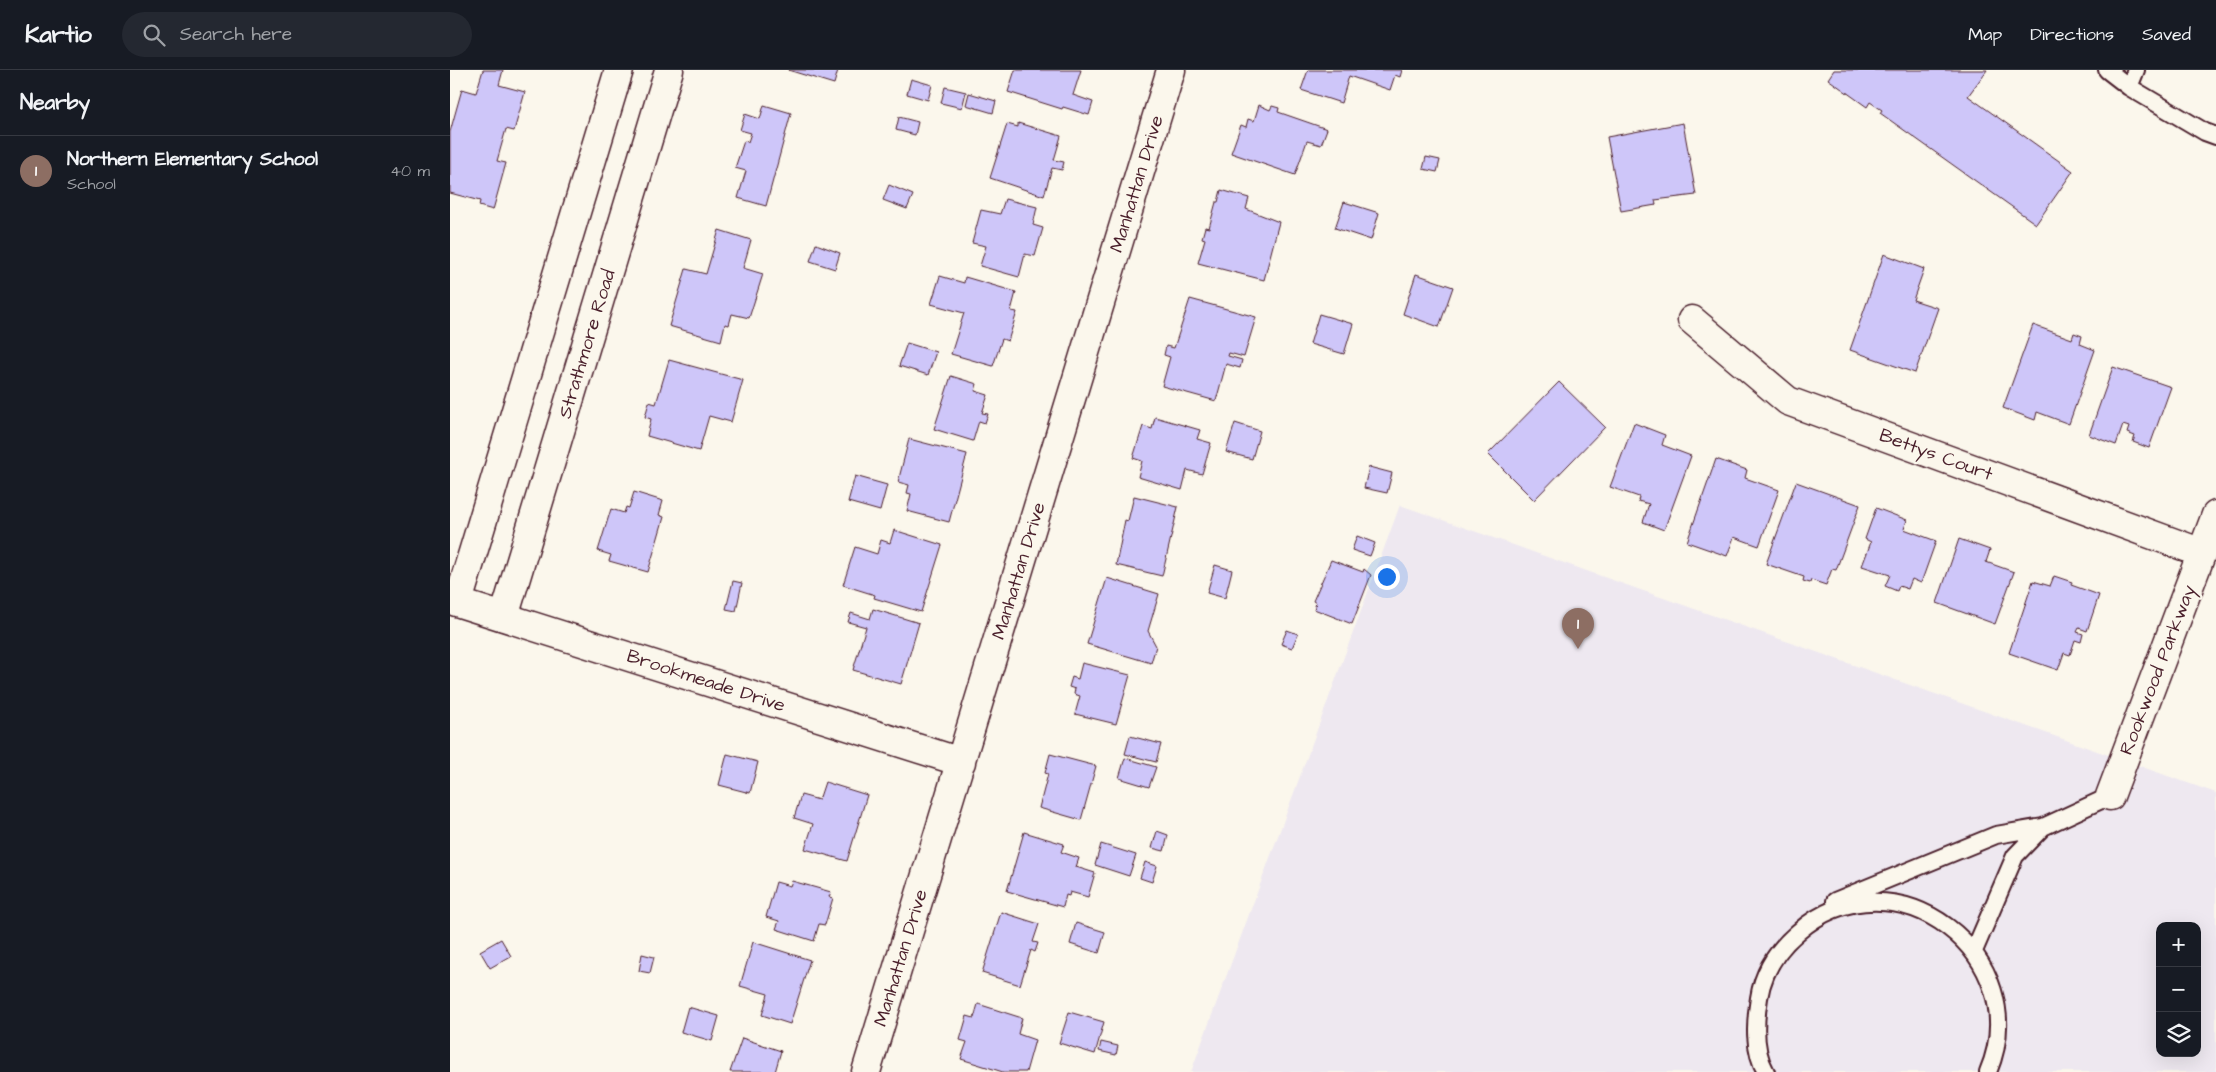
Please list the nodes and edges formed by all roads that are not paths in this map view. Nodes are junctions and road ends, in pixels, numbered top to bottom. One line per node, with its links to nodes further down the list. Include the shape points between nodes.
1 (619, 70): 11 (street)
2 (669, 70): 12 (street, Strathmore Road)
3 (1171, 70): 13 (street, Manhattan Drive)
4 (2106, 70): 6 (lane)
5 (2136, 70): 6 (lane)
6 (2129, 87): 7 (lane)
7 (2216, 136)
8 (1692, 320): 10 (street, Bettys Court, via 1788,401)
9 (2216, 515): 10 (street, Rookwood Parkway)
10 (2202, 553): 14 (street, Rookwood Parkway)
11 (454, 601): 12 (street, Brookmeade Drive)
12 (504, 617): 13 (street, Brookmeade Drive)
13 (961, 762): 18 (street, Manhattan Drive)
14 (2110, 796): 15 (lane)
15 (2043, 826): 16 (lane, via 1996,835 1831,903); 17 (lane, via 2014,856)
16 (1813, 919): 17 (lane, via 1846,905 1882,901 1917,908 1948,925); 19 (lane, via 1782,946 1761,982 1754,1023)
17 (1974, 951): 20 (lane, via 1993,988 1998,1030)
18 (866, 1072)
19 (1766, 1072)
20 (1988, 1072)

